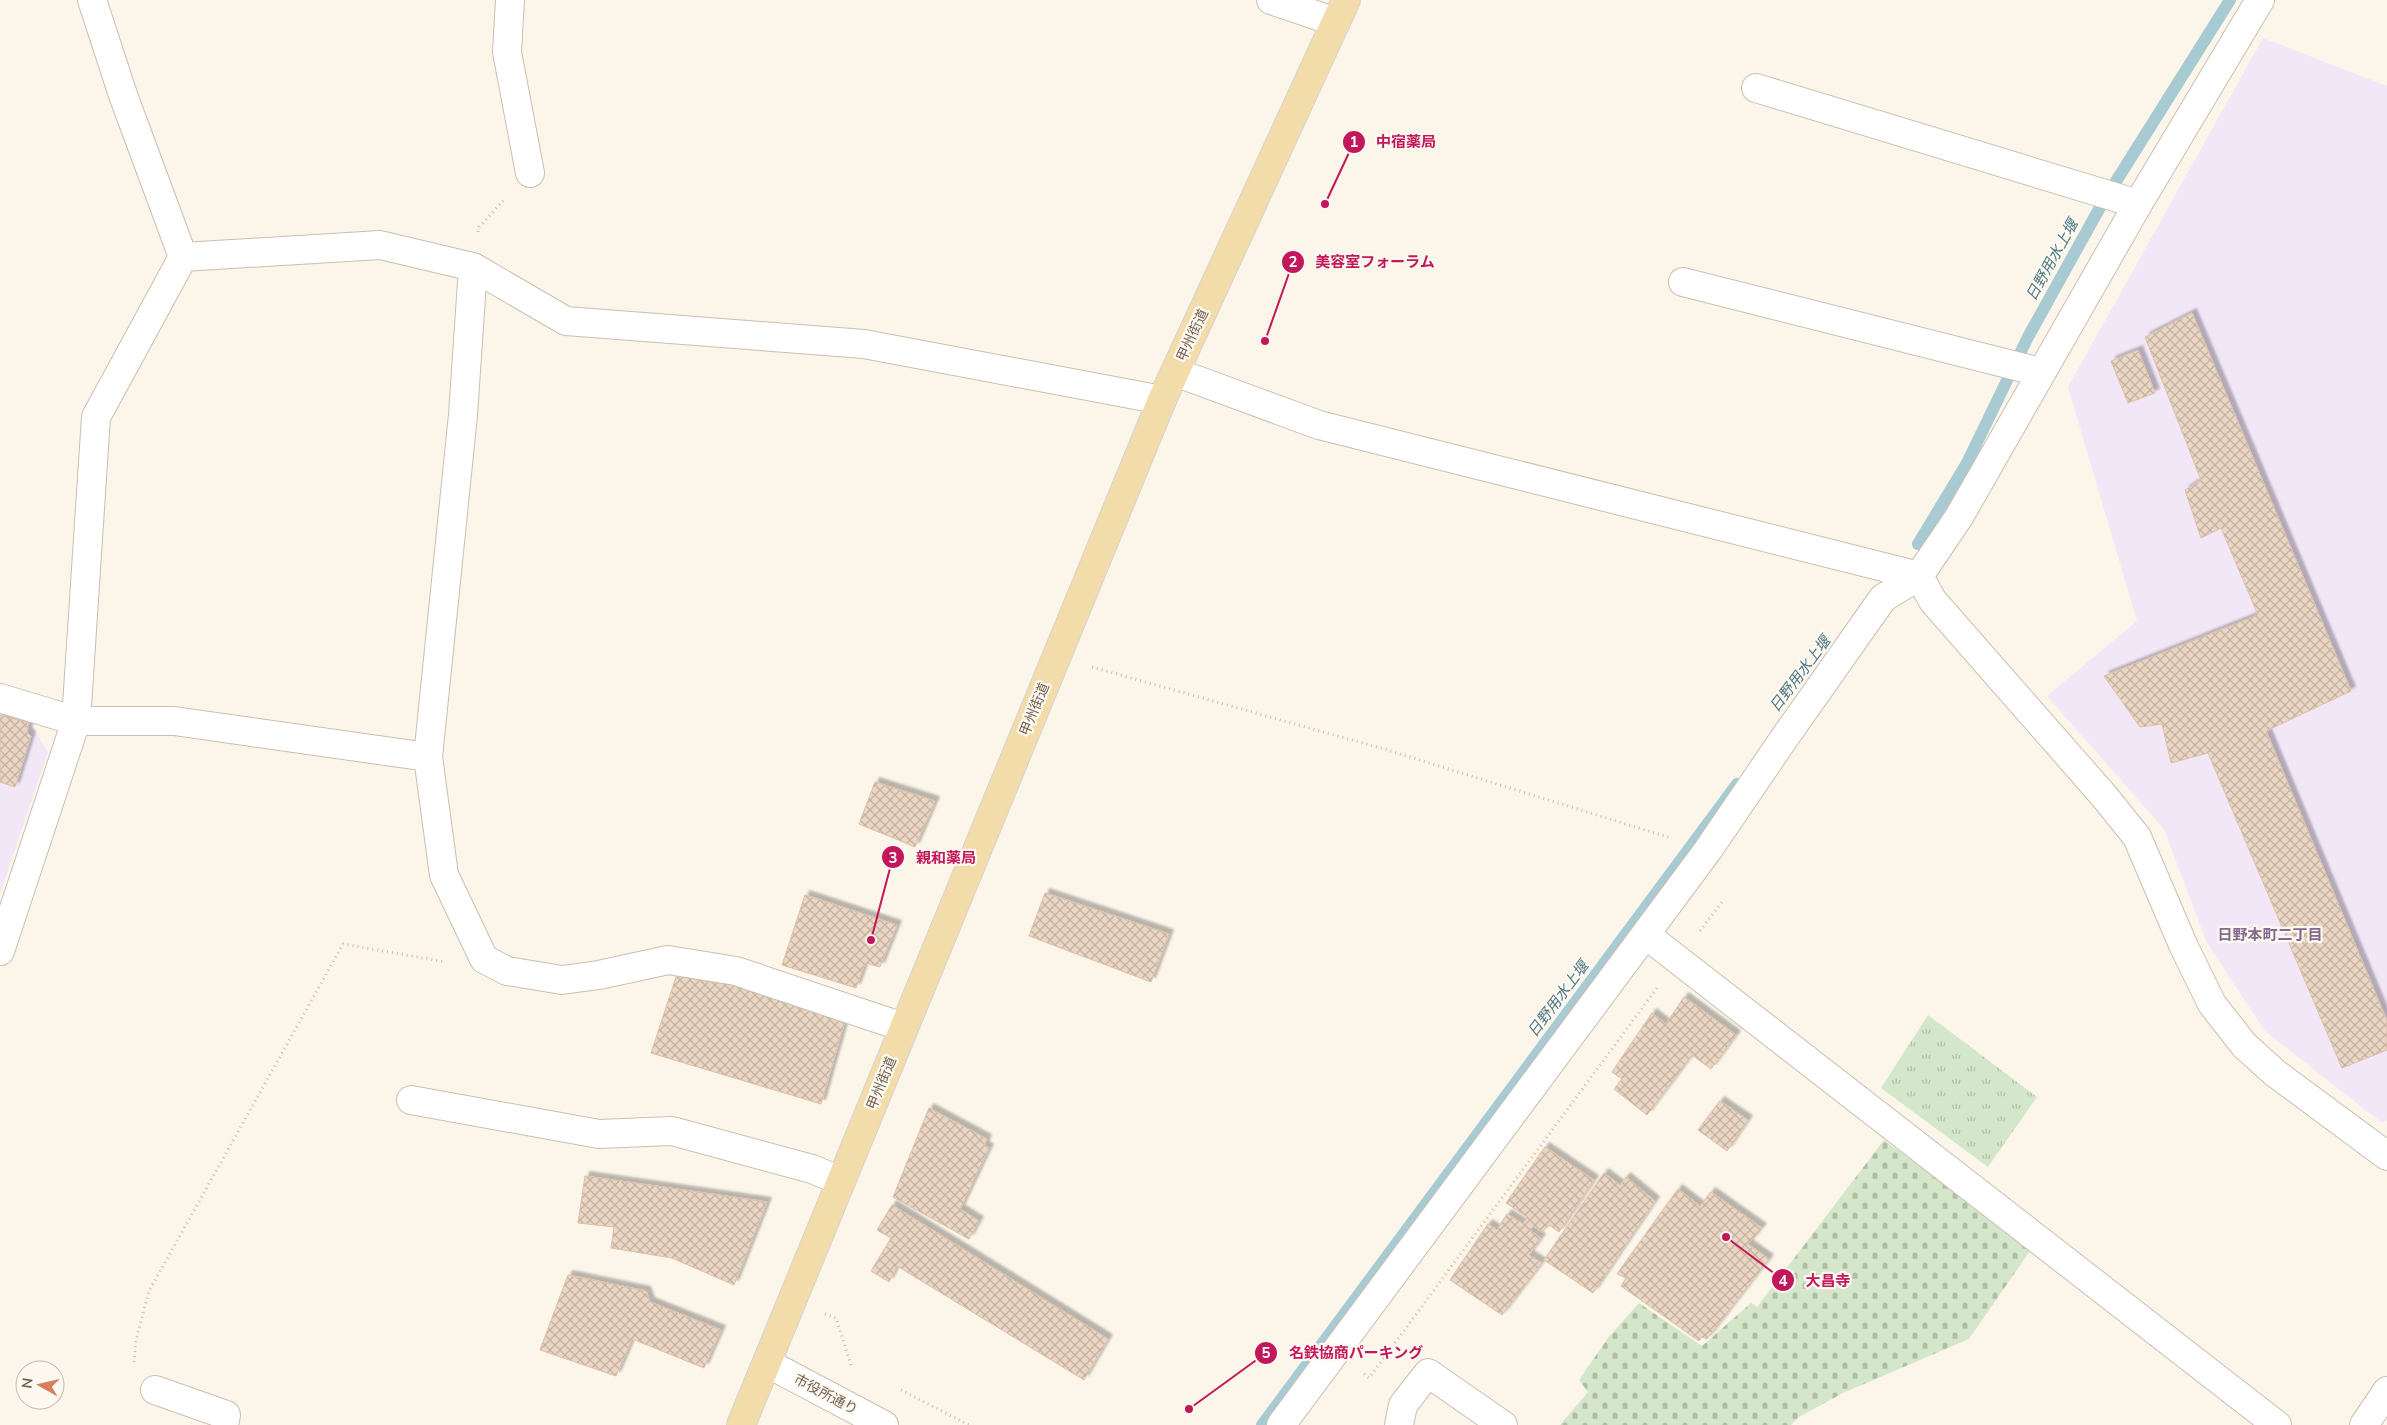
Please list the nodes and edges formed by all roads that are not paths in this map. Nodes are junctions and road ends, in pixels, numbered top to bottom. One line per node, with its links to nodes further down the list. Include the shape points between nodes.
1 (92, 0): 9 (street, via 122,95)
2 (510, 0): 7 (street, via 507,52)
3 (1271, 0): 5 (street)
4 (2260, 0): 8 (street)
5 (1341, 11): 13 (main road, 甲州街道)
6 (1756, 88): 8 (street)
7 (530, 173)
8 (2131, 203): 12 (street)
9 (183, 257): 10 (street, via 380,245); 17 (street, via 96,417)
10 (474, 268): 14 (street, via 566,321 864,344); 18 (street, via 463,415)
11 (1683, 282): 12 (street)
12 (2036, 371): 15 (street, via 1959,518)
13 (1175, 372): 14 (main road, 甲州街道); 15 (street, via 1319,425)
14 (1162, 400): 21 (main road, 甲州街道)
15 (1919, 576): 19 (street, via 1883,598); 23 (street, via 1933,601 2137,837 2212,1004 2244,1045 2275,1073)
16 (0, 698): 17 (street)
17 (76, 721): 18 (street, via 174,721); 20 (street)
18 (428, 758): 21 (street, via 444,875 484,959 507,971 562,980 668,960 727,970)
19 (1646, 936): 31 (street); 34 (street)
20 (0, 951)
21 (904, 1027): 24 (main road, 甲州街道)
22 (411, 1100): 24 (street, via 599,1134 672,1131 812,1169)
23 (2387, 1156)
24 (841, 1181): 25 (main road, 甲州街道)
25 (767, 1363): 29 (main road, 甲州街道); 30 (street, 市役所通り)
26 (156, 1390): 28 (street, via 226,1415)
27 (2387, 1391): 35 (street)
28 (224, 1425)
29 (741, 1425)
30 (884, 1425)
31 (1280, 1425)
32 (1399, 1425): 33 (street, via 1403,1405 1428,1373)
33 (1503, 1425)
34 (2277, 1425)
35 (2364, 1425)

